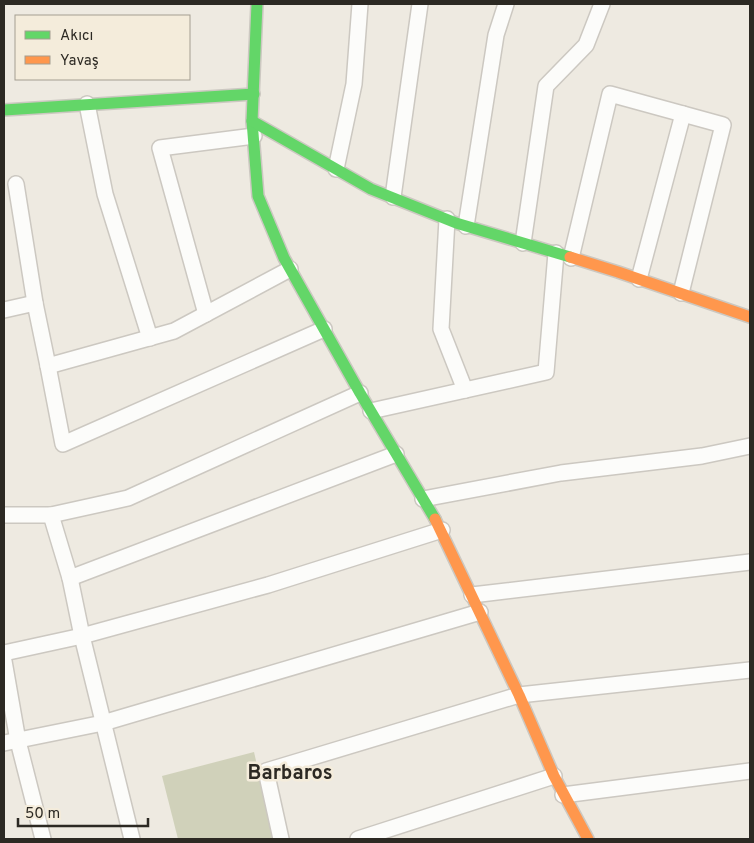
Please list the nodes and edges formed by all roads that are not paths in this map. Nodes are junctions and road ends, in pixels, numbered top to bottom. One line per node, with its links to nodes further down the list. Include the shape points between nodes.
1 (257, 4): 6 (main road)
2 (360, 4): 11 (street, via 354,84)
3 (420, 4): 13 (street)
4 (506, 4): 15 (street, via 496,35)
5 (602, 4): 16 (street, via 586,45 546,86)
6 (254, 94): 7 (main road); 10 (main road)
7 (87, 104): 8 (main road); 27 (street, via 105,194)
8 (4, 110)
9 (683, 114): 18 (street, via 610,94); 20 (street); 21 (street, via 723,125)
10 (253, 129): 11 (main road); 19 (main road, via 258,196); 24 (street, via 160,148)
11 (336, 169): 13 (main road, via 371,189)
12 (16, 184): 22 (street)
13 (393, 197): 14 (main road)
14 (447, 219): 15 (main road); 29 (street, via 441,329)
15 (466, 226): 16 (main road)
16 (523, 243): 17 (main road)
17 (556, 253): 18 (main road); 29 (street, via 546,372)
18 (571, 258): 20 (main road)
19 (290, 268): 24 (street); 26 (main road)
20 (639, 279): 21 (main road)
21 (681, 293): 25 (main road)
22 (35, 303): 23 (street); 28 (street)
23 (4, 310)
24 (206, 314): 27 (street, via 174,331)
25 (750, 318)
26 (324, 329): 28 (street, via 63,444); 30 (main road)
27 (150, 338): 28 (street)
28 (48, 366)
29 (466, 390): 31 (street)
30 (360, 393): 31 (main road); 36 (street, via 128,498)
31 (371, 411): 33 (main road)
32 (750, 446): 34 (street, via 702,456 562,473)
33 (396, 454): 34 (main road); 39 (street)
34 (424, 499): 37 (main road)
35 (4, 515): 36 (street)
36 (51, 516): 39 (street)
37 (442, 530): 40 (main road); 42 (street, via 268,585)
38 (750, 562): 40 (street)
39 (70, 578): 42 (street)
40 (472, 595): 41 (main road)
41 (480, 612): 46 (main road); 47 (street)
42 (82, 636): 43 (street); 47 (street)
43 (4, 653)
44 (4, 661): 48 (street)
45 (750, 670): 46 (street)
46 (519, 695): 50 (main road); 54 (street, via 266,771)
47 (103, 723): 48 (street); 53 (street)
48 (11, 742): 52 (street)
49 (750, 771): 51 (street)
50 (554, 776): 51 (main road); 55 (street)
51 (563, 795): 56 (main road)
52 (43, 839)
53 (132, 839)
54 (281, 839)
55 (358, 839)
56 (588, 839)

